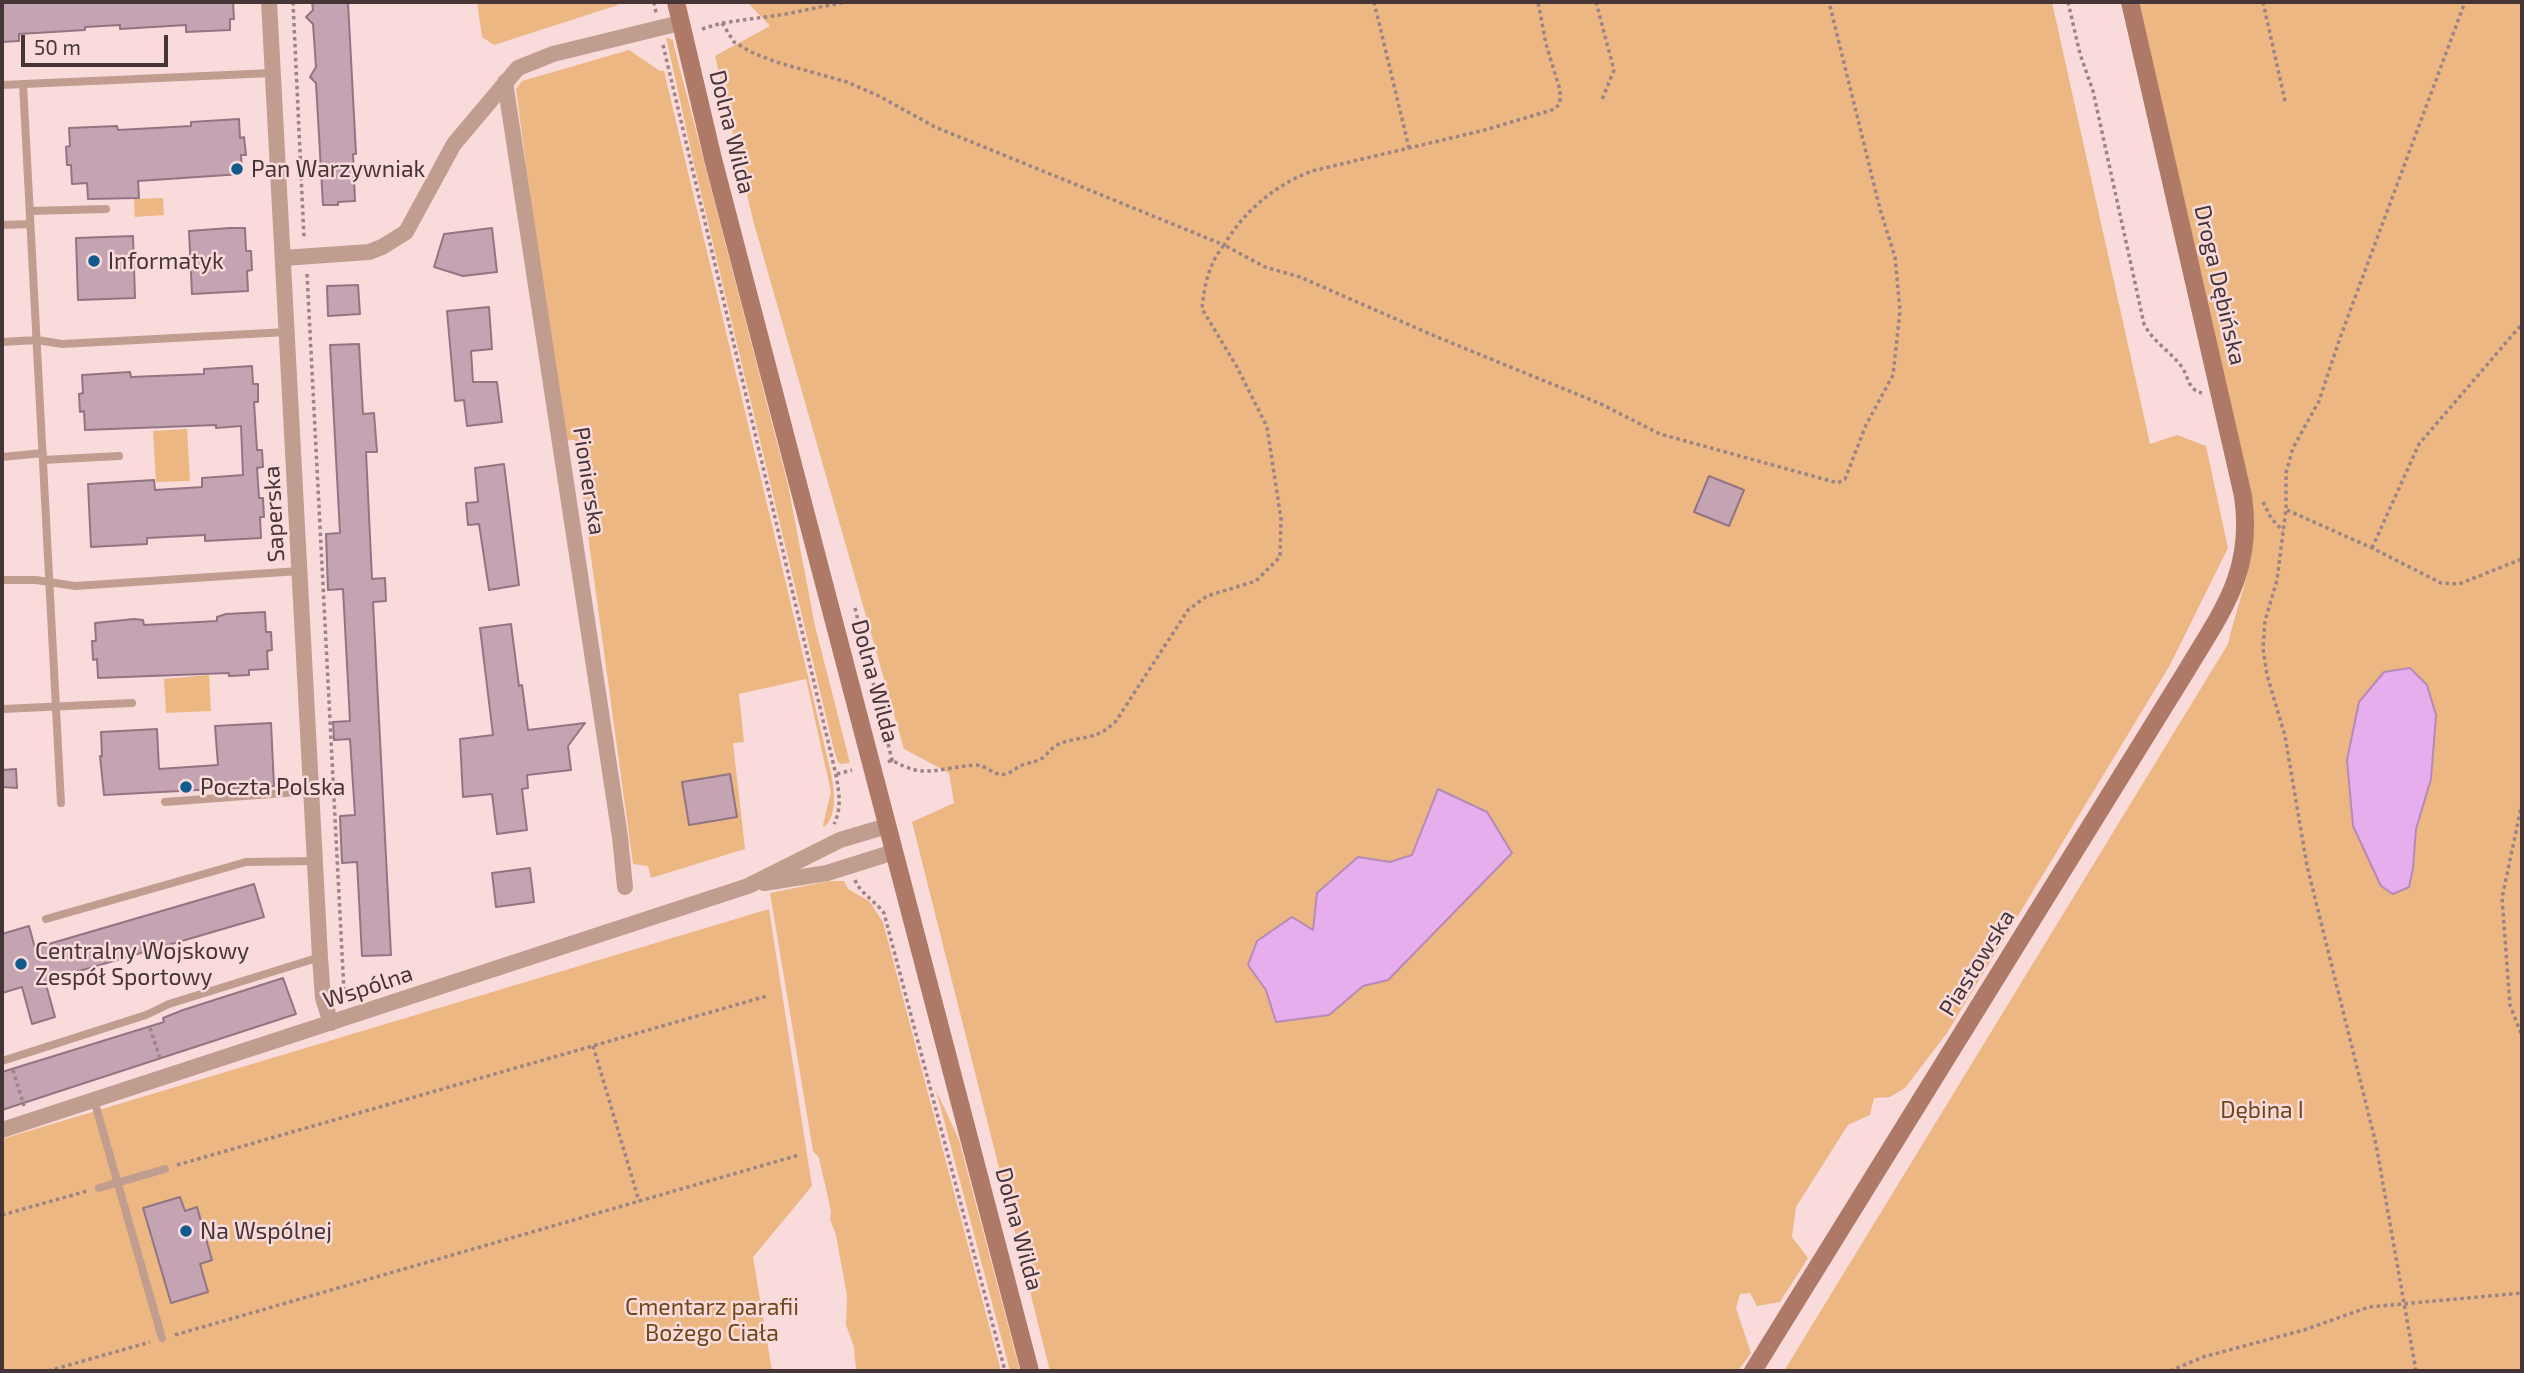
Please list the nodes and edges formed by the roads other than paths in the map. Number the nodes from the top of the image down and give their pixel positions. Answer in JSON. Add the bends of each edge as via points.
{"nodes":[{"id":1,"x":269,"y":2,"type":"edge"},
{"id":2,"x":676,"y":2,"type":"edge"},
{"id":3,"x":2130,"y":2,"type":"edge"},
{"id":4,"x":682,"y":29,"type":"junction"},
{"id":5,"x":272,"y":73,"type":"junction"},
{"id":6,"x":505,"y":82,"type":"junction"},
{"id":7,"x":23,"y":84,"type":"junction"},
{"id":8,"x":2,"y":85,"type":"edge"},
{"id":9,"x":106,"y":209,"type":"dead end"},
{"id":10,"x":30,"y":211,"type":"junction"},
{"id":11,"x":30,"y":224,"type":"junction"},
{"id":12,"x":2,"y":225,"type":"edge"},
{"id":13,"x":283,"y":258,"type":"junction"},
{"id":14,"x":287,"y":332,"type":"junction"},
{"id":15,"x":37,"y":341,"type":"junction"},
{"id":16,"x":2,"y":342,"type":"edge"},
{"id":17,"x":119,"y":456,"type":"dead end"},
{"id":18,"x":2,"y":457,"type":"edge"},
{"id":19,"x":43,"y":457,"type":"junction"},
{"id":20,"x":300,"y":571,"type":"junction"},
{"id":21,"x":2238,"y":579,"type":"joint"},
{"id":22,"x":2,"y":580,"type":"edge"},
{"id":23,"x":50,"y":582,"type":"junction"},
{"id":24,"x":132,"y":703,"type":"dead end"},
{"id":25,"x":56,"y":706,"type":"junction"},
{"id":26,"x":3,"y":709,"type":"edge"},
{"id":27,"x":311,"y":791,"type":"junction"},
{"id":28,"x":164,"y":802,"type":"dead end"},
{"id":29,"x":61,"y":803,"type":"dead end"},
{"id":30,"x":887,"y":826,"type":"junction"},
{"id":31,"x":894,"y":852,"type":"junction"},
{"id":32,"x":315,"y":862,"type":"junction"},
{"id":33,"x":747,"y":886,"type":"junction"},
{"id":34,"x":625,"y":887,"type":"dead end"},
{"id":35,"x":46,"y":919,"type":"dead end"},
{"id":36,"x":320,"y":957,"type":"junction"},
{"id":37,"x":331,"y":1023,"type":"junction"},
{"id":38,"x":6,"y":1060,"type":"edge"},
{"id":39,"x":94,"y":1100,"type":"junction"},
{"id":40,"x":2,"y":1130,"type":"edge"},
{"id":41,"x":165,"y":1169,"type":"road end"},
{"id":42,"x":117,"y":1182,"type":"junction"},
{"id":43,"x":99,"y":1188,"type":"road end"},
{"id":44,"x":162,"y":1338,"type":"road end"},
{"id":45,"x":1030,"y":1371,"type":"edge"},
{"id":46,"x":1753,"y":1371,"type":"edge"}],
"edges":[{"from":1,"to":5,"type":"street","name":"Saperska"},
{"from":2,"to":4,"type":"street","name":"Dolna Wilda"},
{"from":3,"to":21,"type":"street","name":"Droga Dębińska","via":[[2246,515]]},
{"from":4,"to":6,"type":"street","via":[[659,27],[553,54],[519,68]]},
{"from":4,"to":30,"type":"street","name":"Dolna Wilda","via":[[877,764]]},
{"from":5,"to":7,"type":"lane"},
{"from":5,"to":13,"type":"street","name":"Saperska"},
{"from":6,"to":13,"type":"street","via":[[454,144],[406,232],[369,252]]},
{"from":6,"to":34,"type":"street","name":"Pionierska"},
{"from":7,"to":8,"type":"lane"},
{"from":7,"to":10,"type":"lane"},
{"from":9,"to":10,"type":"lane"},
{"from":10,"to":11,"type":"lane"},
{"from":11,"to":12,"type":"lane"},
{"from":11,"to":15,"type":"lane"},
{"from":13,"to":14,"type":"street","name":"Saperska"},
{"from":14,"to":15,"type":"lane","via":[[62,344]]},
{"from":14,"to":20,"type":"street","name":"Saperska"},
{"from":15,"to":16,"type":"lane"},
{"from":15,"to":19,"type":"lane"},
{"from":17,"to":19,"type":"lane"},
{"from":18,"to":19,"type":"lane"},
{"from":19,"to":23,"type":"lane"},
{"from":20,"to":23,"type":"lane","via":[[75,586]]},
{"from":20,"to":27,"type":"street","name":"Saperska"},
{"from":21,"to":46,"type":"street","name":"Piastowska","via":[[2185,673]]},
{"from":22,"to":23,"type":"lane"},
{"from":23,"to":25,"type":"lane"},
{"from":24,"to":25,"type":"lane"},
{"from":25,"to":26,"type":"lane"},
{"from":25,"to":29,"type":"lane"},
{"from":27,"to":28,"type":"lane"},
{"from":27,"to":32,"type":"street","name":"Saperska"},
{"from":30,"to":31,"type":"street","name":"Dolna Wilda"},
{"from":30,"to":33,"type":"street","name":"Wspólna","via":[[840,840]]},
{"from":31,"to":33,"type":"street","name":"Wspólna","via":[[827,873]]},
{"from":31,"to":45,"type":"street","name":"Dolna Wilda"},
{"from":32,"to":35,"type":"lane","via":[[246,862]]},
{"from":32,"to":36,"type":"street","name":"Saperska"},
{"from":33,"to":37,"type":"street","name":"Wspólna"},
{"from":36,"to":37,"type":"street","name":"Saperska","via":[[323,998]]},
{"from":36,"to":38,"type":"lane"},
{"from":37,"to":39,"type":"street","name":"Wspólna"},
{"from":39,"to":40,"type":"street","name":"Wspólna"},
{"from":39,"to":42,"type":"lane"},
{"from":41,"to":42,"type":"lane"},
{"from":42,"to":43,"type":"lane"},
{"from":42,"to":44,"type":"lane"}]}
